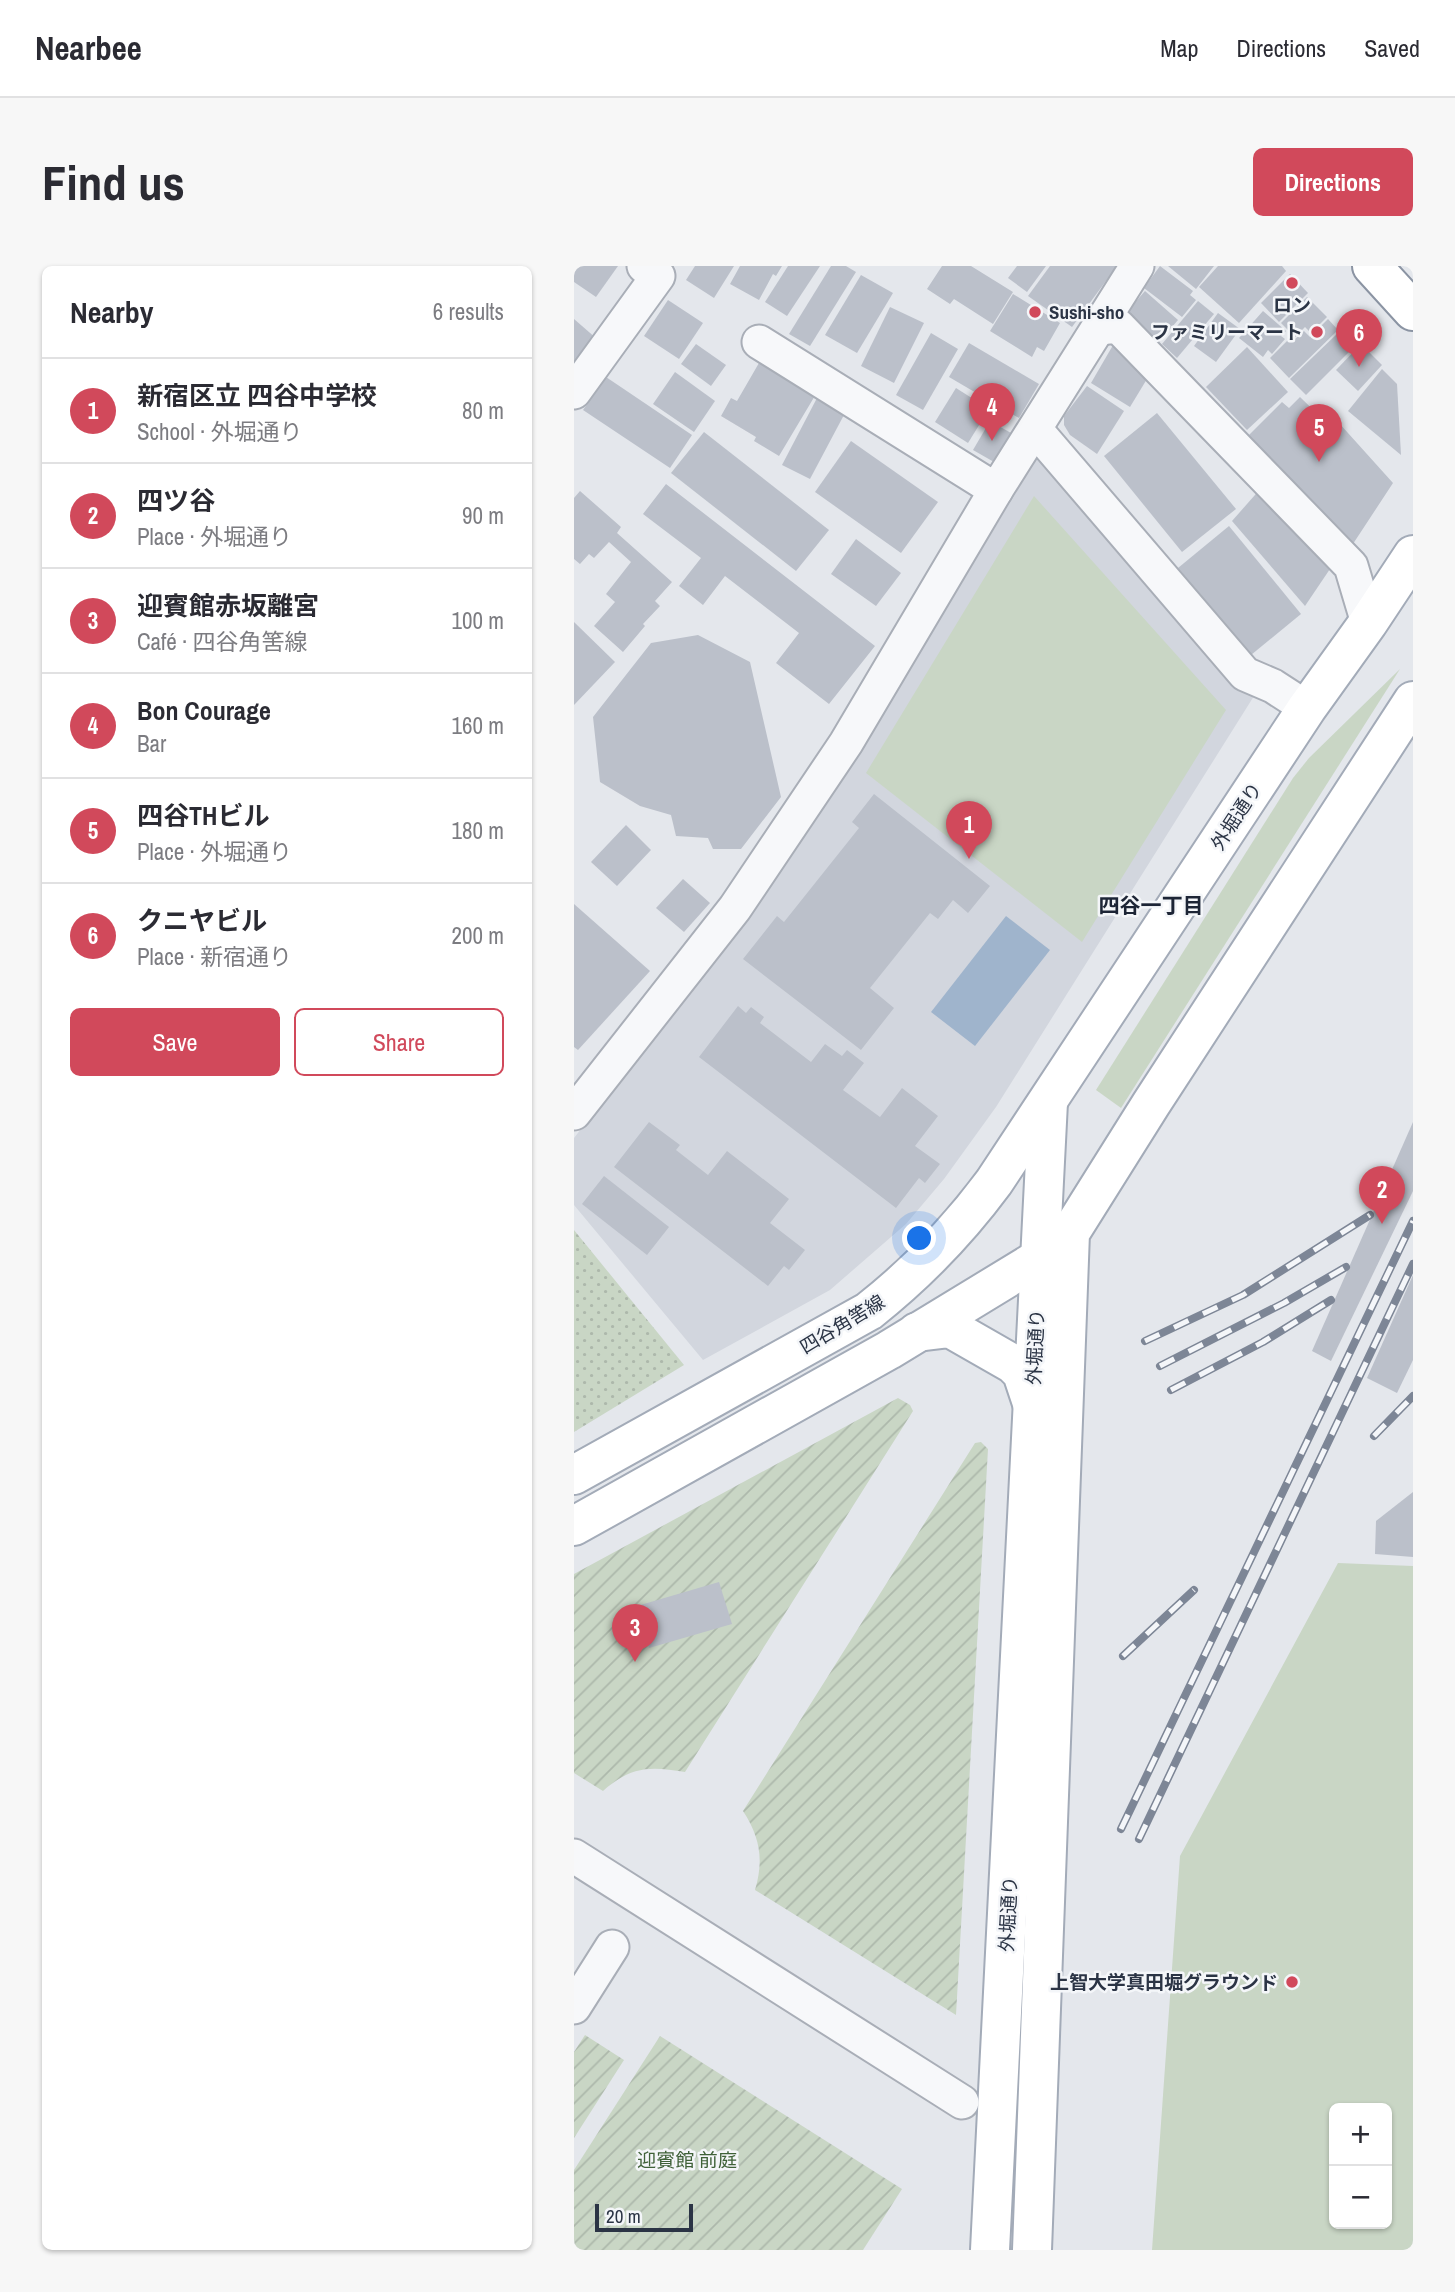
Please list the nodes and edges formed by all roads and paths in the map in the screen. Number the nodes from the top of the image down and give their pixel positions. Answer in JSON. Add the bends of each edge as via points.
{"nodes":[{"id":1,"x":644,"y":266,"type":"edge"},
{"id":2,"x":1138,"y":266,"type":"edge"},
{"id":3,"x":1371,"y":266,"type":"edge"},
{"id":4,"x":1413,"y":311,"type":"edge"},
{"id":5,"x":1099,"y":328,"type":"junction"},
{"id":6,"x":759,"y":342,"type":"dead end"},
{"id":7,"x":574,"y":392,"type":"edge"},
{"id":8,"x":1035,"y":429,"type":"junction"},
{"id":9,"x":996,"y":490,"type":"junction"},
{"id":10,"x":1413,"y":555,"type":"edge"},
{"id":11,"x":1368,"y":622,"type":"junction"},
{"id":12,"x":1413,"y":701,"type":"edge"},
{"id":13,"x":1307,"y":708,"type":"junction"},
{"id":14,"x":579,"y":1096,"type":"edge"},
{"id":15,"x":1048,"y":1102,"type":"junction"},
{"id":16,"x":1070,"y":1233,"type":"junction"},
{"id":17,"x":1040,"y":1258,"type":"junction"},
{"id":18,"x":993,"y":1287,"type":"junction"},
{"id":19,"x":1037,"y":1308,"type":"junction"},
{"id":20,"x":869,"y":1311,"type":"junction"},
{"id":21,"x":917,"y":1332,"type":"junction"},
{"id":22,"x":1064,"y":1355,"type":"junction"},
{"id":23,"x":1032,"y":1403,"type":"junction"},
{"id":24,"x":574,"y":1475,"type":"edge"},
{"id":25,"x":574,"y":1526,"type":"edge"},
{"id":26,"x":574,"y":1856,"type":"edge"},
{"id":27,"x":612,"y":1947,"type":"dead end"},
{"id":28,"x":574,"y":2007,"type":"edge"},
{"id":29,"x":962,"y":2102,"type":"dead end"},
{"id":30,"x":990,"y":2250,"type":"edge"},
{"id":31,"x":1032,"y":2250,"type":"edge"}],
"edges":[{"from":1,"to":7,"type":"street","via":[[658,276]]},
{"from":2,"to":5,"type":"street"},
{"from":3,"to":4,"type":"main road"},
{"from":5,"to":8,"type":"street"},
{"from":5,"to":11,"type":"street","via":[[1118,326],[1351,566]]},
{"from":6,"to":9,"type":"street"},
{"from":8,"to":9,"type":"street"},
{"from":8,"to":13,"type":"street","via":[[1245,674]]},
{"from":9,"to":14,"type":"street","via":[[845,743],[743,897]]},
{"from":10,"to":11,"type":"main road","name":"外堀通り"},
{"from":11,"to":13,"type":"main road","name":"外堀通り"},
{"from":12,"to":16,"type":"main road","name":"外堀通り"},
{"from":13,"to":15,"type":"main road","name":"外堀通り"},
{"from":15,"to":17,"type":"main road","name":"外堀通り"},
{"from":15,"to":20,"type":"main road","name":"四谷角筈線","via":[[965,1221],[904,1284]]},
{"from":16,"to":17,"type":"main road"},
{"from":16,"to":22,"type":"main road","name":"外堀通り"},
{"from":17,"to":18,"type":"main road"},
{"from":17,"to":19,"type":"main road","name":"外堀通り"},
{"from":18,"to":19,"type":"main road"},
{"from":18,"to":20,"type":"main road","via":[[925,1293]]},
{"from":18,"to":21,"type":"main road"},
{"from":19,"to":22,"type":"main road"},
{"from":19,"to":23,"type":"main road","name":"外堀通り"},
{"from":20,"to":24,"type":"main road","name":"四谷角筈線"},
{"from":21,"to":23,"type":"main road","via":[[950,1328],[1013,1364],[1022,1373]]},
{"from":21,"to":25,"type":"main road"},
{"from":22,"to":31,"type":"main road","name":"外堀通り"},
{"from":23,"to":30,"type":"main road","name":"外堀通り"},
{"from":26,"to":29,"type":"street"},
{"from":27,"to":28,"type":"street"}]}
